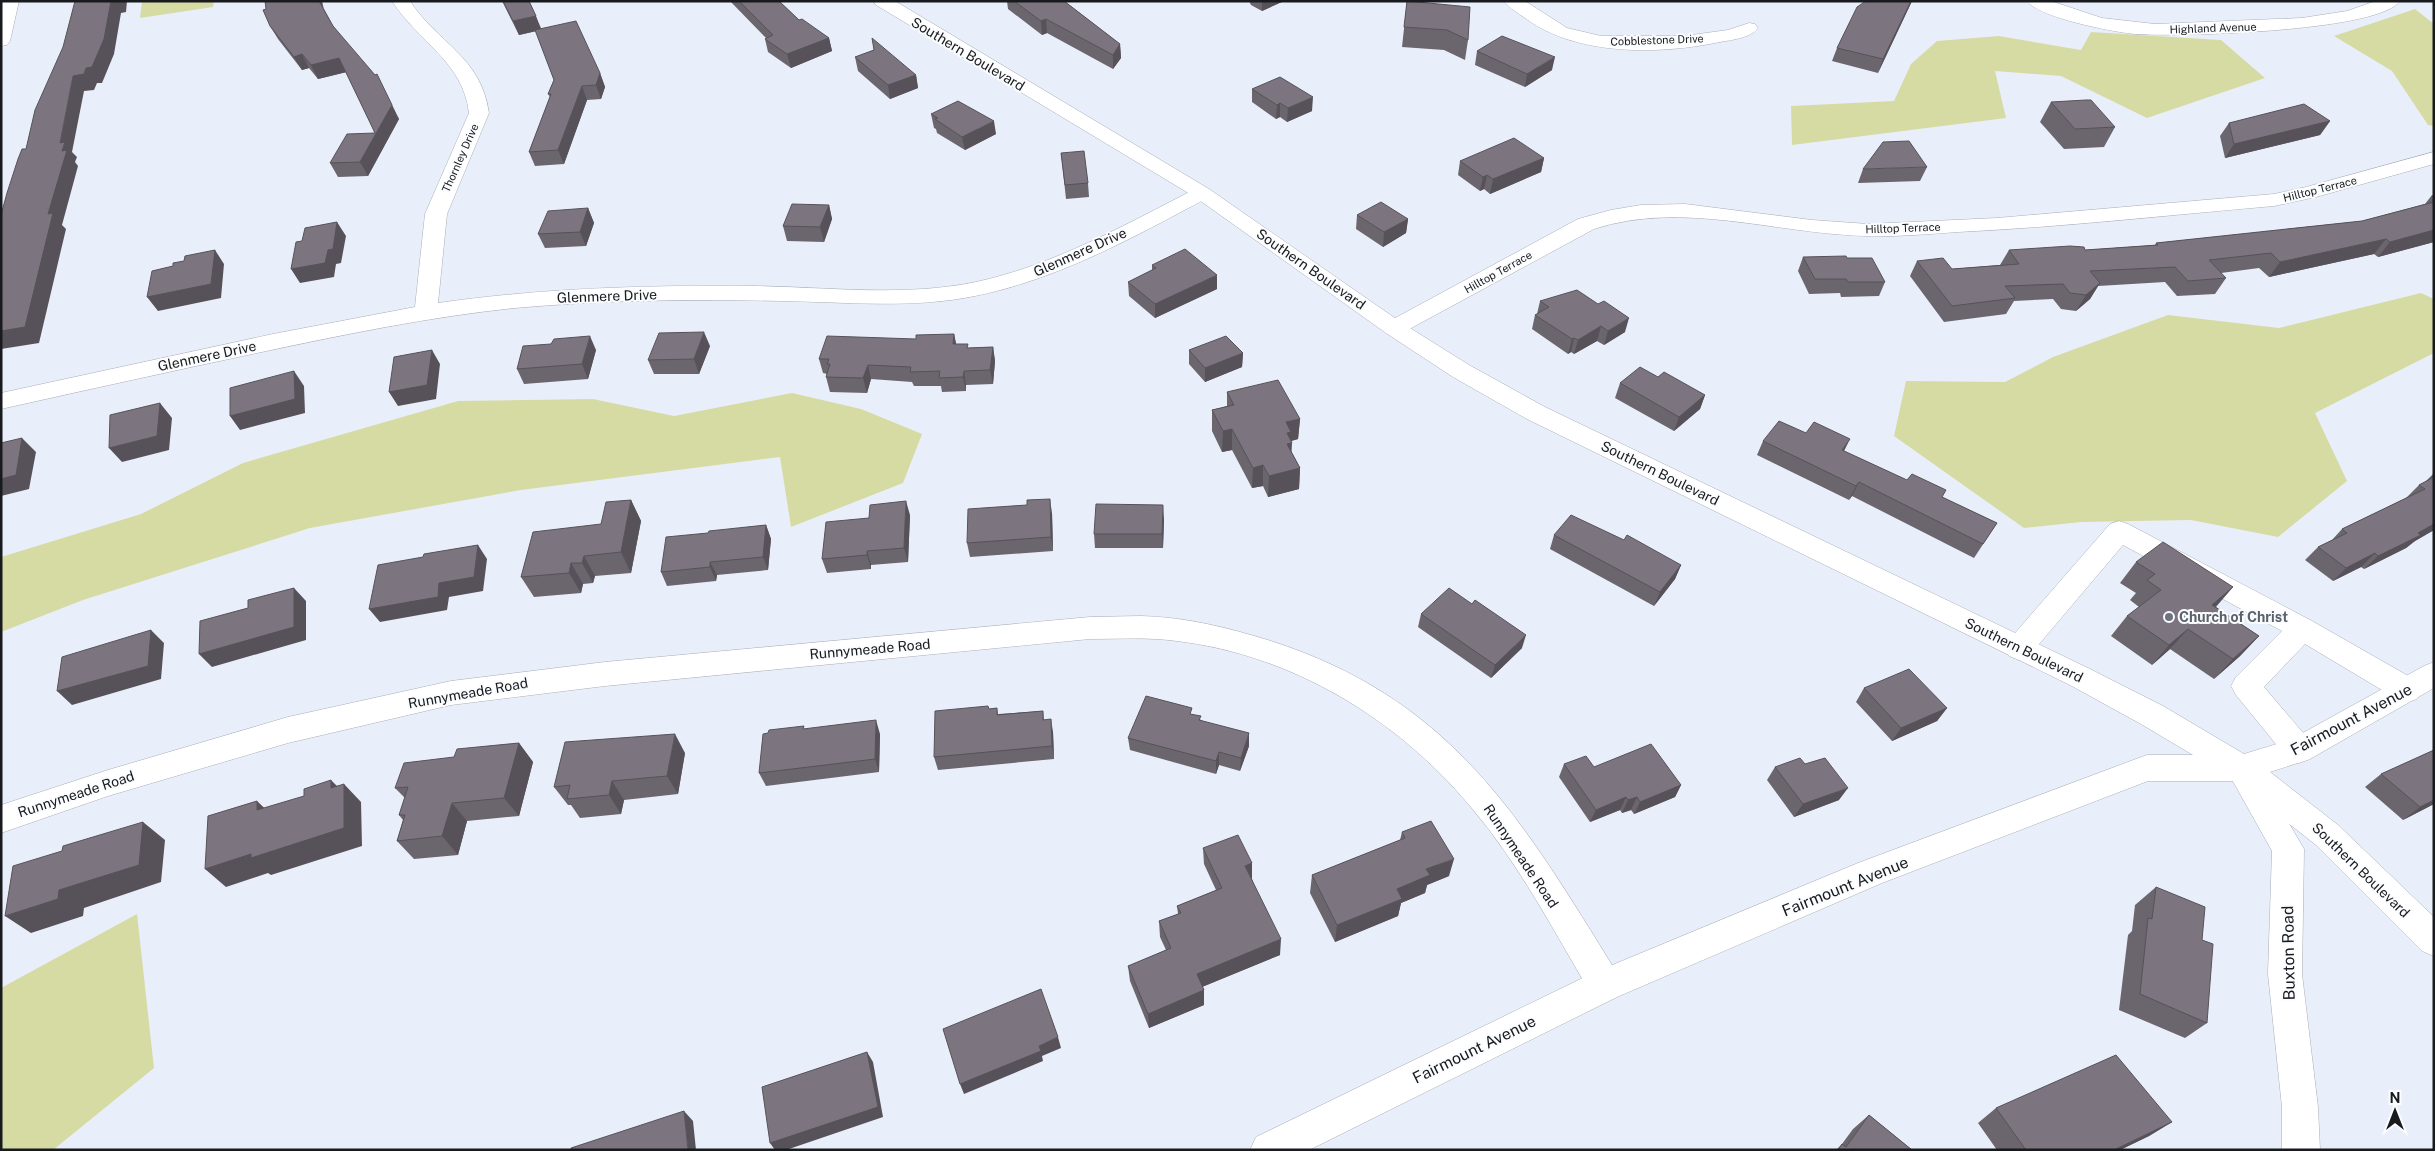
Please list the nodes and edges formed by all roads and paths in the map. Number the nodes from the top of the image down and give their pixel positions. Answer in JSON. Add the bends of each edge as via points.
{"nodes":[{"id":1,"x":10,"y":1,"type":"edge"},
{"id":2,"x":401,"y":1,"type":"edge"},
{"id":3,"x":882,"y":1,"type":"edge"},
{"id":4,"x":1513,"y":1,"type":"edge"},
{"id":5,"x":2036,"y":1,"type":"edge"},
{"id":6,"x":2391,"y":1,"type":"edge"},
{"id":7,"x":1749,"y":28,"type":"dead end"},
{"id":8,"x":1,"y":41,"type":"edge"},
{"id":9,"x":2434,"y":158,"type":"edge"},
{"id":10,"x":1202,"y":193,"type":"junction"},
{"id":11,"x":426,"y":312,"type":"junction"},
{"id":12,"x":1394,"y":328,"type":"junction"},
{"id":13,"x":1,"y":401,"type":"edge"},
{"id":14,"x":2302,"y":629,"type":"junction"},
{"id":15,"x":2020,"y":648,"type":"junction"},
{"id":16,"x":2434,"y":674,"type":"edge"},
{"id":17,"x":2407,"y":690,"type":"junction"},
{"id":18,"x":2299,"y":750,"type":"junction"},
{"id":19,"x":2240,"y":768,"type":"junction"},
{"id":20,"x":1,"y":819,"type":"edge"},
{"id":21,"x":2434,"y":940,"type":"edge"},
{"id":22,"x":1605,"y":985,"type":"junction"},
{"id":23,"x":1269,"y":1150,"type":"edge"},
{"id":24,"x":2301,"y":1150,"type":"edge"}],
"edges":[{"from":1,"to":8,"type":"street"},
{"from":2,"to":11,"type":"street","name":"Thornley Drive","via":[[471,79],[479,103],[479,113],[436,214]]},
{"from":3,"to":10,"type":"street","name":"Southern Boulevard"},
{"from":4,"to":7,"type":"street","name":"Cobblestone Drive","via":[[1562,33],[1602,42],[1630,44],[1728,37]]},
{"from":5,"to":6,"type":"street","name":"Highland Avenue","via":[[2089,21],[2169,30],[2280,25],[2339,18]]},
{"from":9,"to":12,"type":"street","name":"Hilltop Terrace","via":[[2274,200],[1997,224],[1868,230],[1685,210],[1641,210],[1586,224]]},
{"from":10,"to":11,"type":"street","name":"Glenmere Drive","via":[[1076,257],[1038,272],[973,290],[892,296],[618,294]]},
{"from":10,"to":12,"type":"street","name":"Southern Boulevard"},
{"from":11,"to":13,"type":"street","name":"Glenmere Drive"},
{"from":12,"to":15,"type":"street","name":"Southern Boulevard","via":[[1536,413]]},
{"from":14,"to":15,"type":"street","via":[[2119,530]]},
{"from":14,"to":17,"type":"street"},
{"from":14,"to":18,"type":"street","via":[[2246,686]]},
{"from":15,"to":19,"type":"street","name":"Southern Boulevard","via":[[2152,715]]},
{"from":16,"to":17,"type":"street","name":"Fairmount Avenue"},
{"from":17,"to":18,"type":"street","name":"Fairmount Avenue"},
{"from":18,"to":19,"type":"street","name":"Fairmount Avenue"},
{"from":19,"to":21,"type":"street","name":"Southern Boulevard","via":[[2327,835]]},
{"from":19,"to":22,"type":"street","name":"Fairmount Avenue","via":[[2147,768],[1870,873]]},
{"from":19,"to":24,"type":"street","name":"Buxton Road","via":[[2288,849],[2285,974],[2300,1106]]},
{"from":20,"to":22,"type":"street","name":"Runnymeade Road","via":[[108,783],[288,730],[451,693],[605,674],[1090,628],[1191,631],[1288,658],[1341,680],[1401,718],[1453,765],[1496,816]]},
{"from":22,"to":23,"type":"street","name":"Fairmount Avenue"}]}
